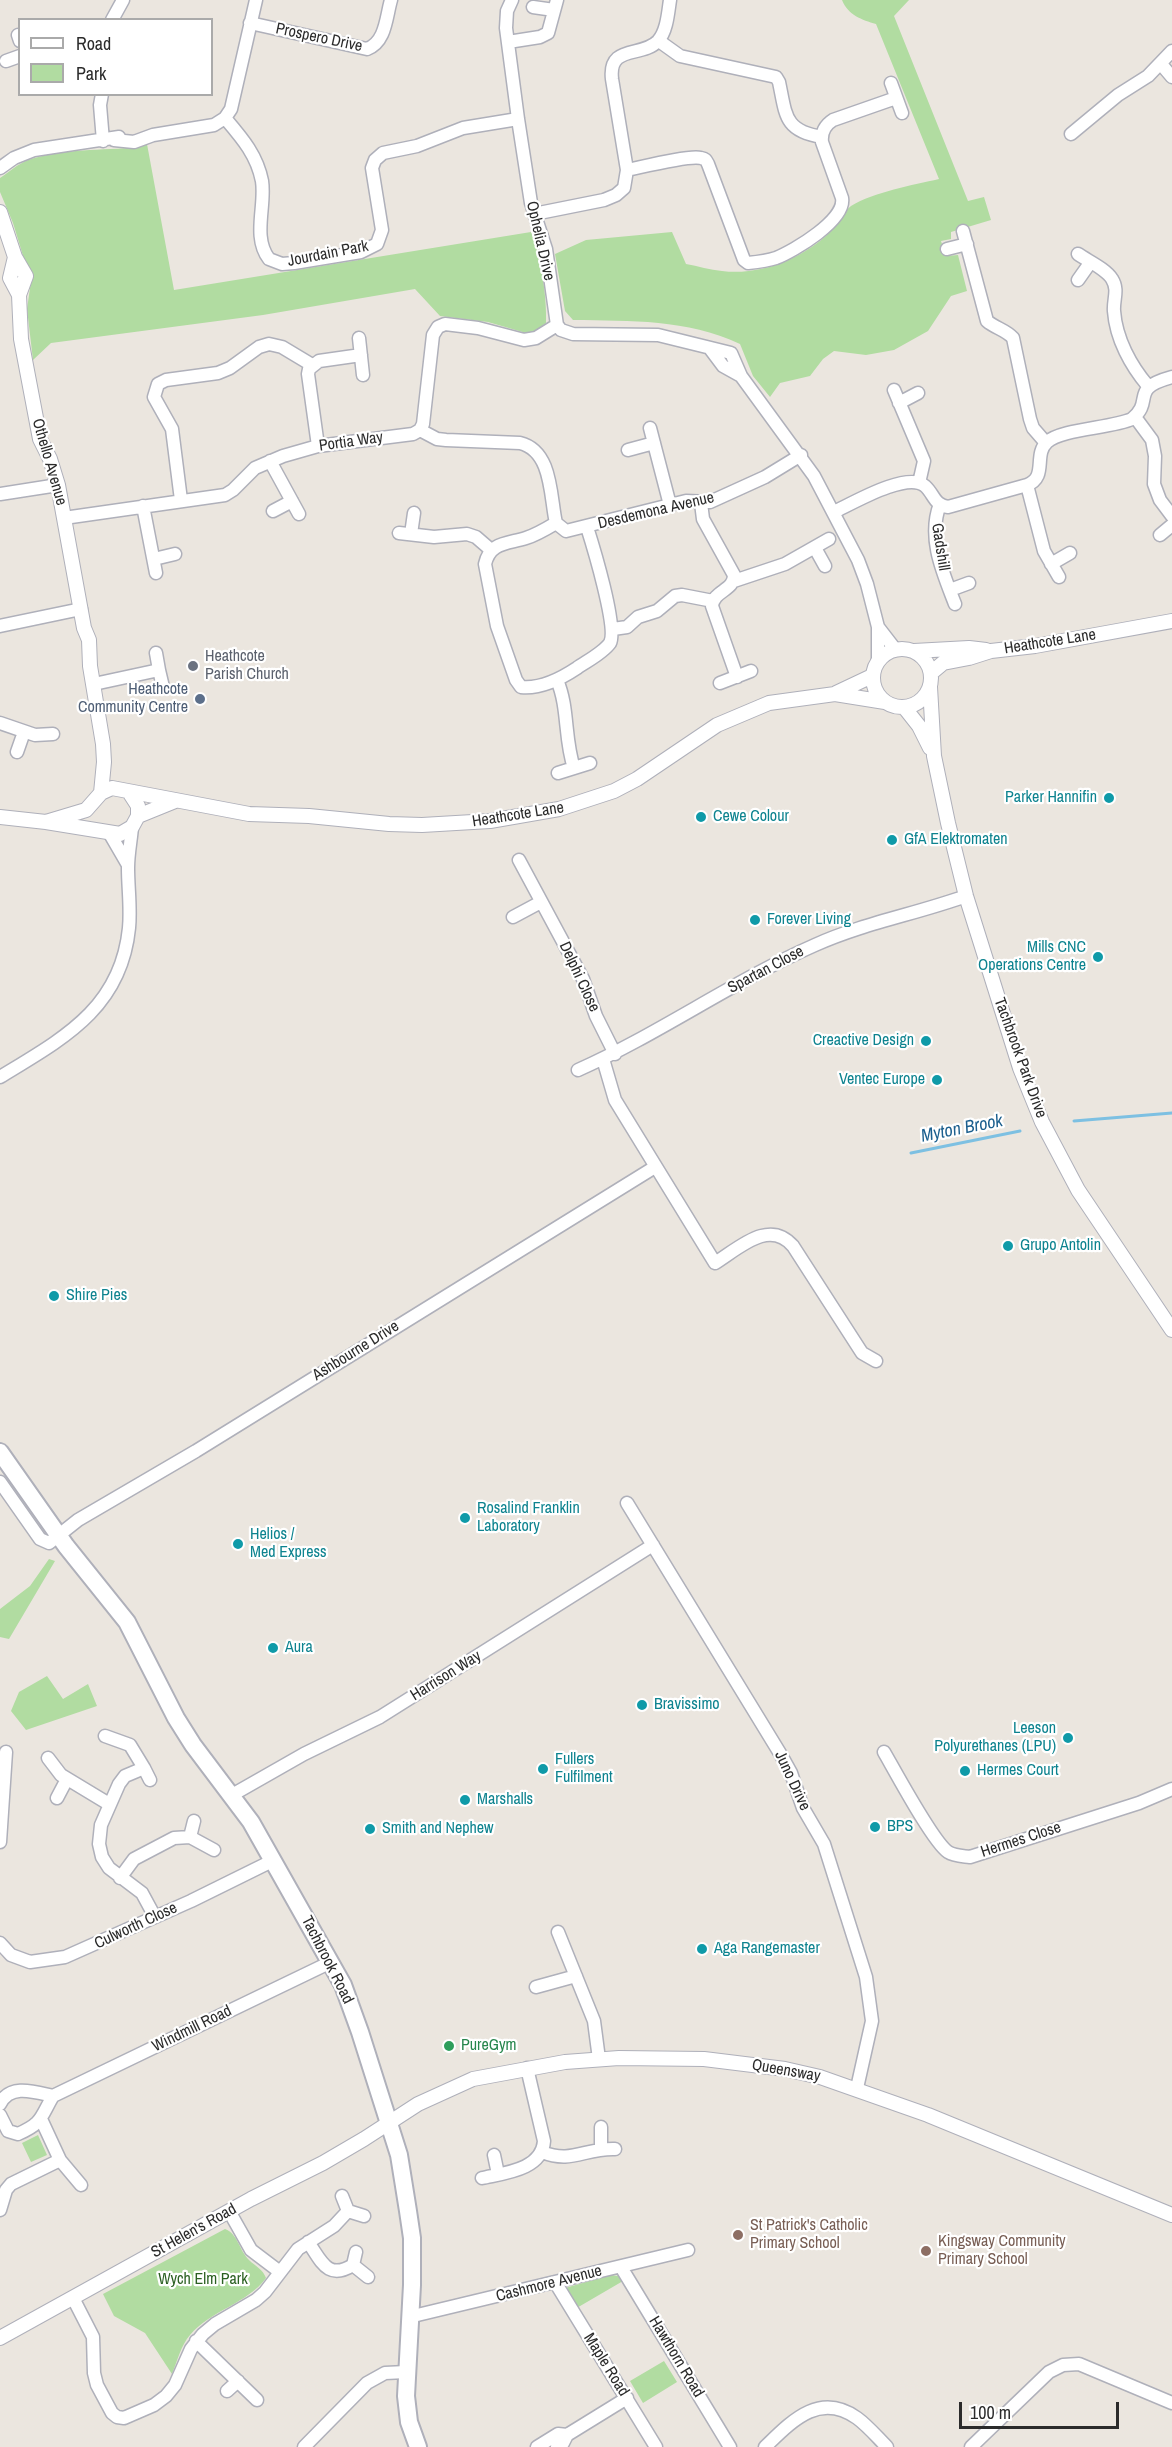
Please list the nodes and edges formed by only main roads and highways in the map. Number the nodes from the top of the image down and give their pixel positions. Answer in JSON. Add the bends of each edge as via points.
{"nodes":[{"id":1,"x":0,"y":1452,"type":"edge"},
{"id":2,"x":418,"y":2447,"type":"edge"}],
"edges":[{"from":1,"to":2,"type":"main road","name":"Tachbrook Road","via":[[59,1536],[127,1622],[176,1718],[251,1822],[331,1962],[353,2010],[400,2161],[411,2232],[407,2414]]}]}
